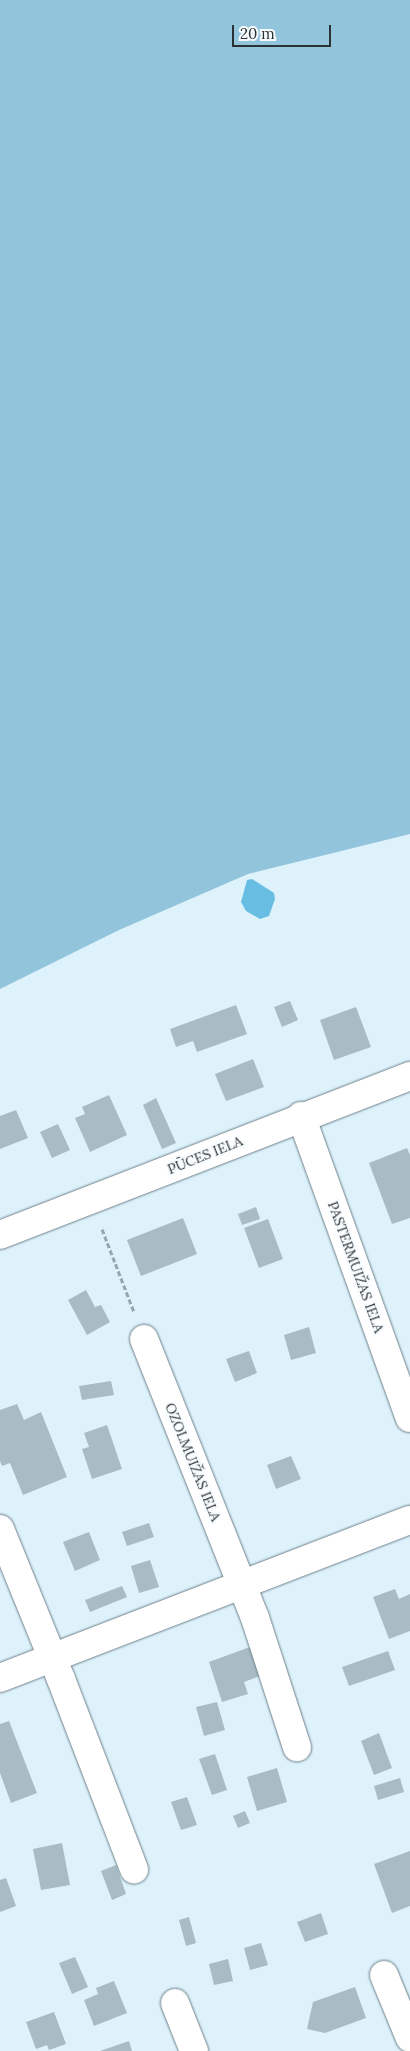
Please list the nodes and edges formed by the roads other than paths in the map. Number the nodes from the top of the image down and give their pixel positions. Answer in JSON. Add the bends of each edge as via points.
{"nodes":[{"id":1,"x":410,"y":1076,"type":"edge"},
{"id":2,"x":301,"y":1116,"type":"junction"},
{"id":3,"x":0,"y":1235,"type":"edge"},
{"id":4,"x":144,"y":1339,"type":"road end"},
{"id":5,"x":410,"y":1418,"type":"edge"},
{"id":6,"x":410,"y":1520,"type":"edge"},
{"id":7,"x":0,"y":1529,"type":"edge"},
{"id":8,"x":242,"y":1584,"type":"junction"},
{"id":9,"x":53,"y":1659,"type":"junction"},
{"id":10,"x":0,"y":1678,"type":"edge"},
{"id":11,"x":297,"y":1747,"type":"dead end"},
{"id":12,"x":134,"y":1869,"type":"dead end"},
{"id":13,"x":384,"y":1975,"type":"dead end"},
{"id":14,"x":175,"y":2003,"type":"dead end"},
{"id":15,"x":410,"y":2038,"type":"edge"},
{"id":16,"x":194,"y":2051,"type":"edge"}],
"edges":[{"from":1,"to":2,"type":"street","name":"PŪCES IELA"},
{"from":2,"to":3,"type":"street","name":"PŪCES IELA"},
{"from":2,"to":5,"type":"street","name":"PASTERMUIŽAS IELA"},
{"from":4,"to":8,"type":"street","name":"OZOLMUIŽAS IELA"},
{"from":6,"to":8,"type":"street"},
{"from":7,"to":9,"type":"street"},
{"from":8,"to":9,"type":"street"},
{"from":8,"to":11,"type":"street","name":"OZOLMUIŽAS IELA"},
{"from":9,"to":10,"type":"street"},
{"from":9,"to":12,"type":"street"},
{"from":13,"to":15,"type":"street"},
{"from":14,"to":16,"type":"street"}]}
